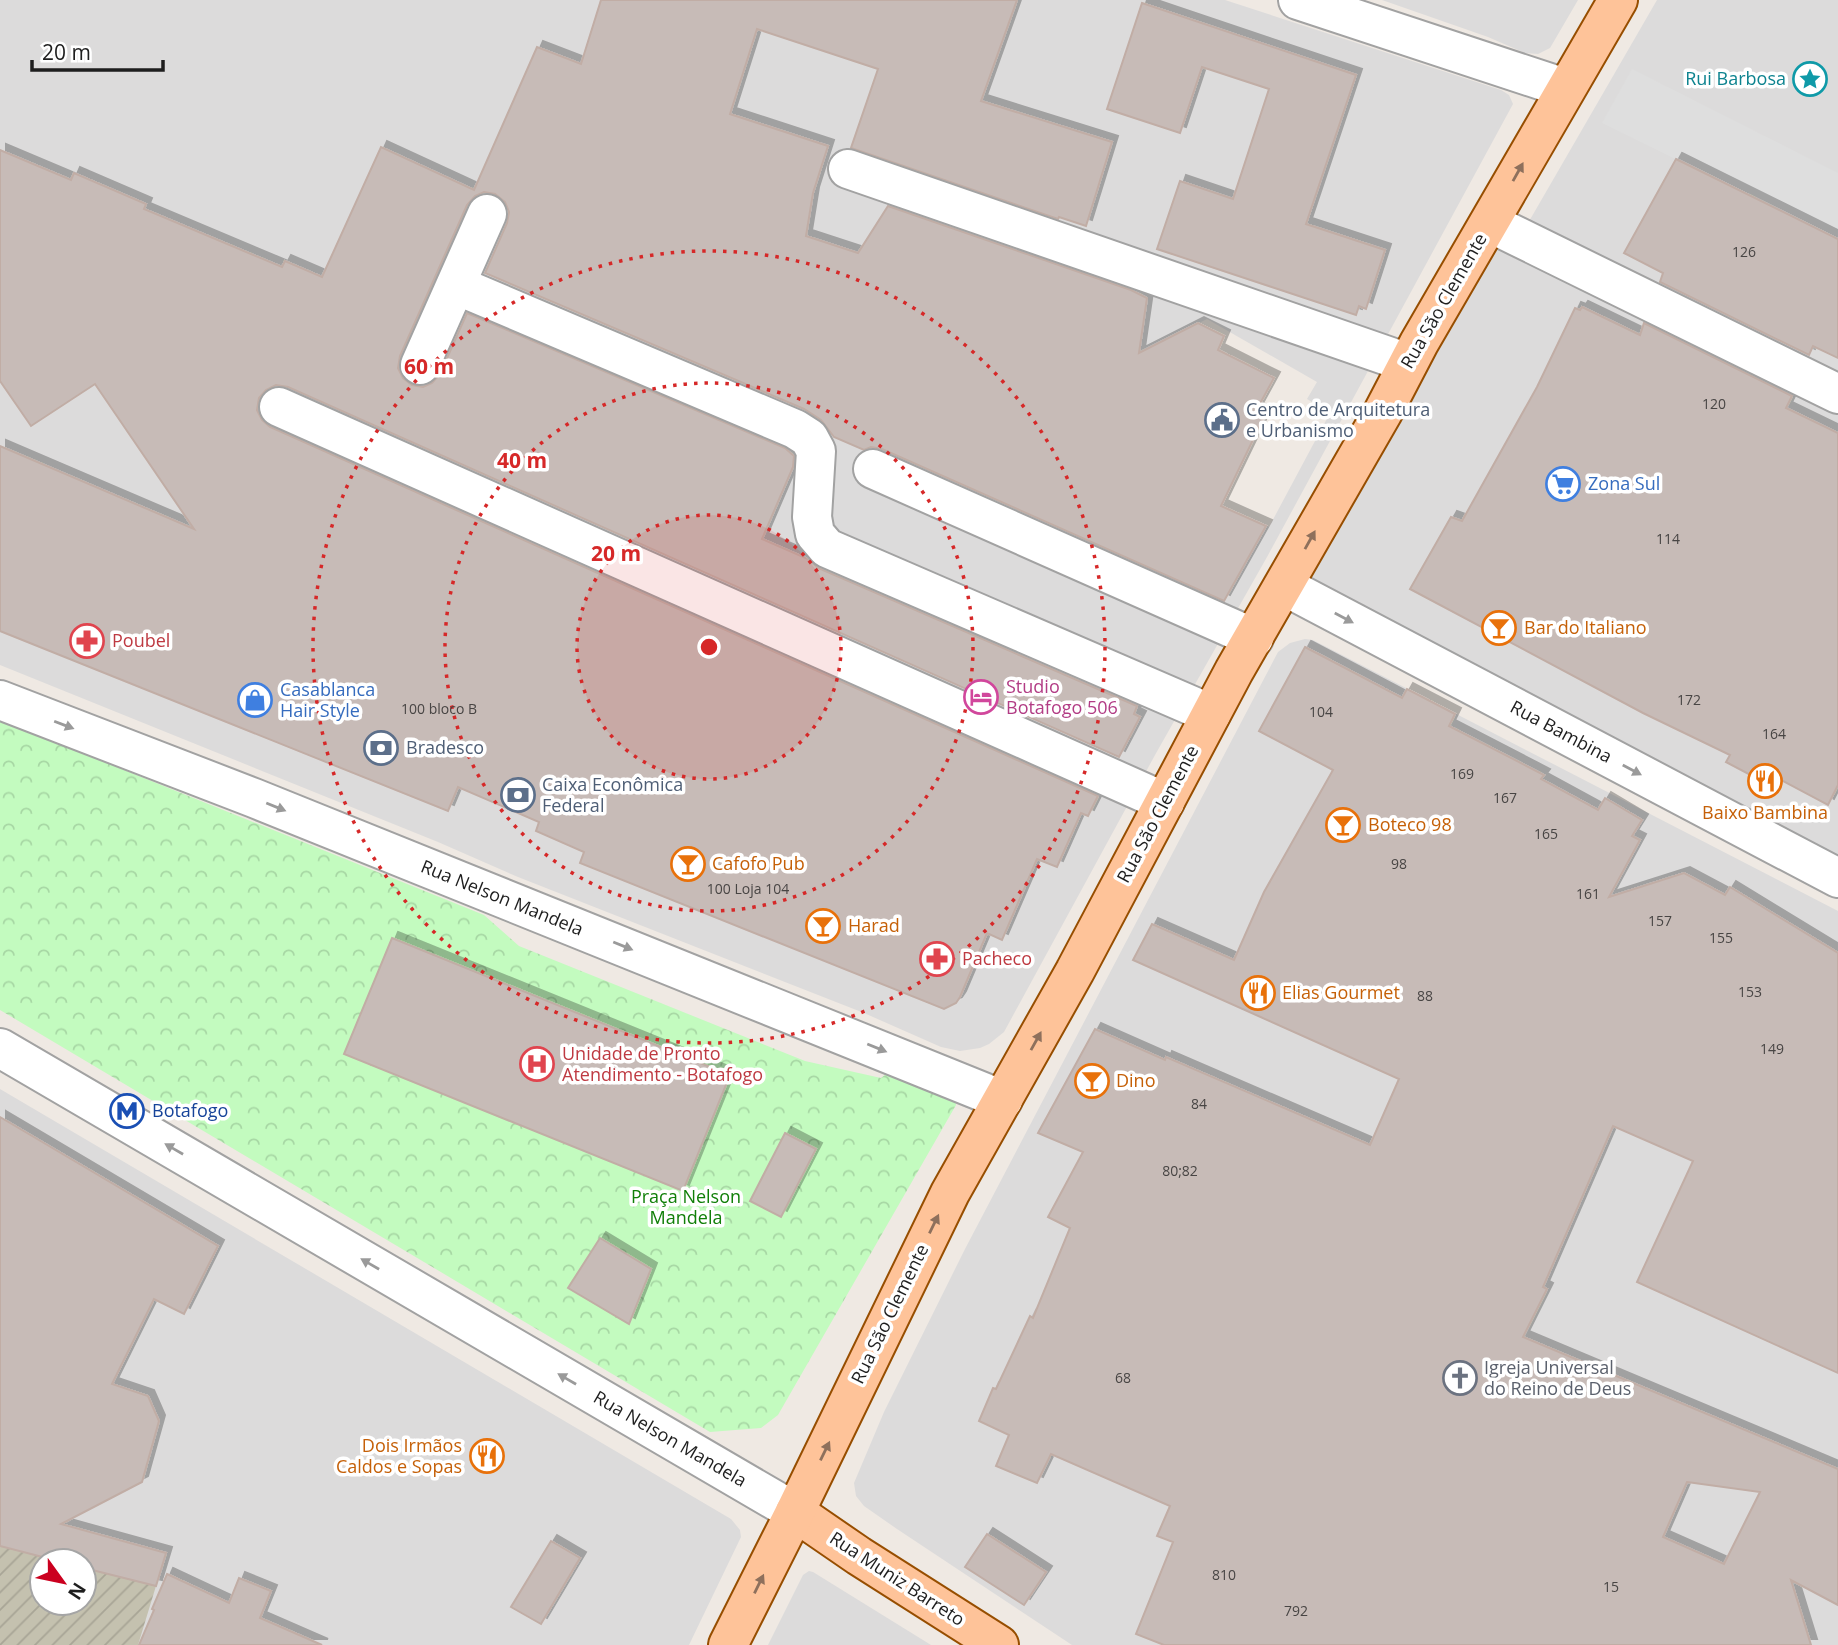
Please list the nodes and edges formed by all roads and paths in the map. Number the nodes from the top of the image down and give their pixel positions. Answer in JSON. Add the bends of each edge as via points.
{"nodes":[{"id":1,"x":1298,"y":0,"type":"edge"},
{"id":2,"x":1618,"y":0,"type":"edge"},
{"id":3,"x":1565,"y":88,"type":"junction"},
{"id":4,"x":848,"y":169,"type":"dead end"},
{"id":5,"x":487,"y":214,"type":"dead end"},
{"id":6,"x":1490,"y":223,"type":"junction"},
{"id":7,"x":456,"y":285,"type":"junction"},
{"id":8,"x":1408,"y":363,"type":"junction"},
{"id":9,"x":420,"y":365,"type":"dead end"},
{"id":10,"x":1838,"y":394,"type":"edge"},
{"id":11,"x":279,"y":407,"type":"dead end"},
{"id":12,"x":873,"y":469,"type":"dead end"},
{"id":13,"x":1284,"y":586,"type":"junction"},
{"id":14,"x":1254,"y":638,"type":"junction"},
{"id":15,"x":0,"y":700,"type":"edge"},
{"id":16,"x":1212,"y":714,"type":"junction"},
{"id":17,"x":1165,"y":802,"type":"junction"},
{"id":18,"x":1838,"y":878,"type":"edge"},
{"id":19,"x":0,"y":1048,"type":"edge"},
{"id":20,"x":1003,"y":1100,"type":"junction"},
{"id":21,"x":795,"y":1512,"type":"junction"},
{"id":22,"x":728,"y":1645,"type":"edge"},
{"id":23,"x":999,"y":1645,"type":"edge"}],
"edges":[{"from":1,"to":3,"type":"street"},
{"from":2,"to":3,"type":"main road","name":"Rua São Clemente"},
{"from":6,"to":3,"type":"main road","name":"Rua São Clemente","one_way":true},
{"from":4,"to":8,"type":"street"},
{"from":5,"to":7,"type":"street"},
{"from":6,"to":8,"type":"main road","name":"Rua São Clemente"},
{"from":6,"to":10,"type":"street"},
{"from":7,"to":9,"type":"street"},
{"from":7,"to":16,"type":"street","via":[[809,438],[816,452],[812,517],[815,534],[827,548]]},
{"from":13,"to":8,"type":"main road","name":"Rua São Clemente","one_way":true},
{"from":11,"to":17,"type":"street"},
{"from":12,"to":14,"type":"street"},
{"from":13,"to":14,"type":"main road","name":"Rua São Clemente"},
{"from":13,"to":18,"type":"street","name":"Rua Bambina","one_way":true},
{"from":14,"to":16,"type":"main road","name":"Rua São Clemente"},
{"from":15,"to":20,"type":"street","name":"Rua Nelson Mandela","one_way":true},
{"from":16,"to":17,"type":"main road","name":"Rua São Clemente"},
{"from":20,"to":17,"type":"main road","name":"Rua São Clemente","one_way":true},
{"from":21,"to":19,"type":"street","name":"Rua Nelson Mandela","one_way":true},
{"from":21,"to":20,"type":"main road","name":"Rua São Clemente","one_way":true,"via":[[939,1213]]},
{"from":22,"to":21,"type":"main road","name":"Rua São Clemente","one_way":true},
{"from":21,"to":23,"type":"main road","name":"Rua Muniz Barreto"}]}
